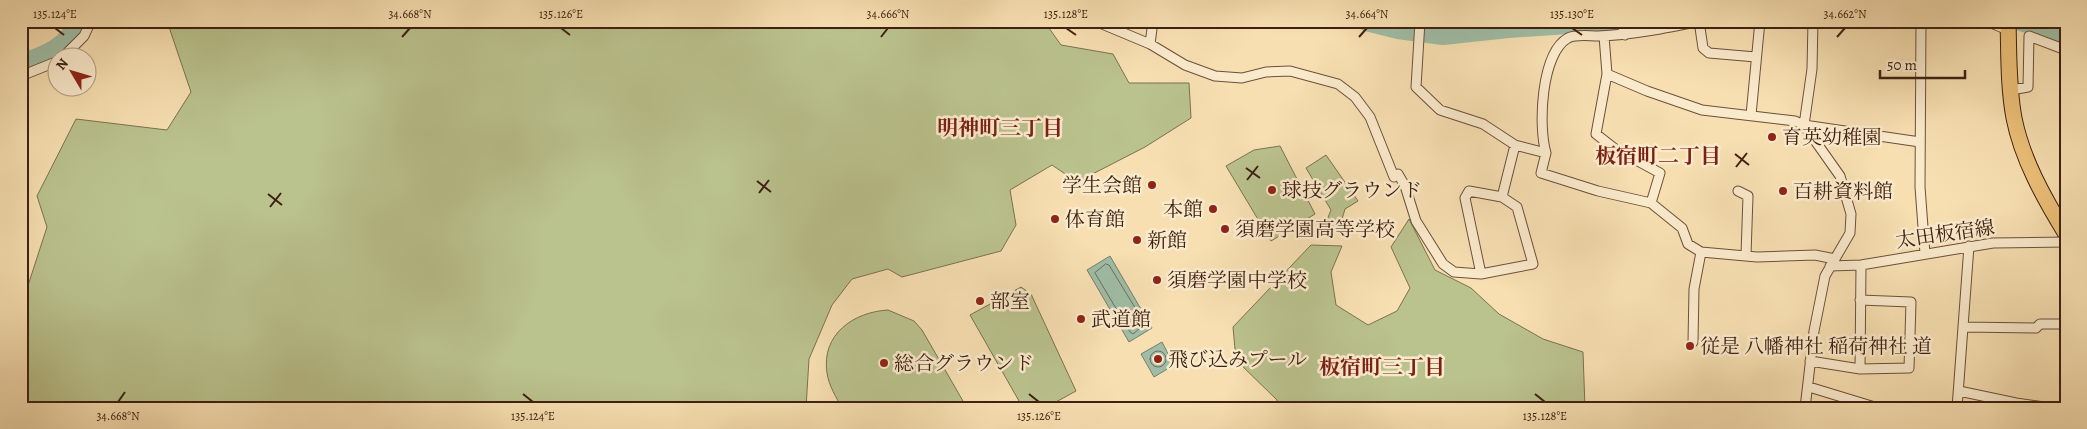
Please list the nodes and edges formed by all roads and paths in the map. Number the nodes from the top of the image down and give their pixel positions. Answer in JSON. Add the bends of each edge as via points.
{"nodes":[{"id":1,"x":91,"y":21,"type":"edge"},
{"id":2,"x":1095,"y":21,"type":"edge"},
{"id":3,"x":1153,"y":21,"type":"edge"},
{"id":4,"x":1420,"y":21,"type":"edge"},
{"id":5,"x":1621,"y":21,"type":"edge"},
{"id":6,"x":1700,"y":21,"type":"edge"},
{"id":7,"x":1760,"y":21,"type":"edge"},
{"id":8,"x":1812,"y":21,"type":"edge"},
{"id":9,"x":1921,"y":21,"type":"edge"},
{"id":10,"x":1986,"y":21,"type":"edge"},
{"id":11,"x":2008,"y":26,"type":"edge"},
{"id":12,"x":1625,"y":34,"type":"junction"},
{"id":13,"x":1604,"y":36,"type":"junction"},
{"id":14,"x":1150,"y":44,"type":"junction"},
{"id":15,"x":72,"y":48,"type":"edge"},
{"id":16,"x":2066,"y":50,"type":"edge"},
{"id":17,"x":1756,"y":57,"type":"junction"},
{"id":18,"x":48,"y":65,"type":"edge"},
{"id":19,"x":1607,"y":74,"type":"junction"},
{"id":20,"x":21,"y":76,"type":"edge"},
{"id":21,"x":2011,"y":90,"type":"junction"},
{"id":22,"x":1751,"y":115,"type":"junction"},
{"id":23,"x":1804,"y":125,"type":"junction"},
{"id":24,"x":1920,"y":142,"type":"junction"},
{"id":25,"x":1515,"y":145,"type":"junction"},
{"id":26,"x":1546,"y":153,"type":"junction"},
{"id":27,"x":1738,"y":192,"type":"dead end"},
{"id":28,"x":1502,"y":197,"type":"junction"},
{"id":29,"x":1651,"y":203,"type":"junction"},
{"id":30,"x":2066,"y":234,"type":"edge"},
{"id":31,"x":2066,"y":242,"type":"edge"},
{"id":32,"x":1969,"y":246,"type":"junction"},
{"id":33,"x":1701,"y":252,"type":"junction"},
{"id":34,"x":1925,"y":254,"type":"junction"},
{"id":35,"x":1746,"y":255,"type":"junction"},
{"id":36,"x":1833,"y":262,"type":"junction"},
{"id":37,"x":1861,"y":265,"type":"junction"},
{"id":38,"x":1481,"y":274,"type":"junction"},
{"id":39,"x":1860,"y":300,"type":"junction"},
{"id":40,"x":2066,"y":324,"type":"edge"},
{"id":41,"x":1964,"y":327,"type":"junction"},
{"id":42,"x":1693,"y":342,"type":"dead end"},
{"id":43,"x":1810,"y":361,"type":"junction"},
{"id":44,"x":1860,"y":369,"type":"junction"},
{"id":45,"x":1809,"y":387,"type":"junction"},
{"id":46,"x":1959,"y":391,"type":"junction"},
{"id":47,"x":2016,"y":405,"type":"edge"},
{"id":48,"x":1805,"y":408,"type":"edge"},
{"id":49,"x":1878,"y":408,"type":"edge"},
{"id":50,"x":1957,"y":408,"type":"edge"},
{"id":51,"x":2052,"y":408,"type":"edge"}],
"edges":[{"from":1,"to":15,"type":"street","via":[[84,36]]},
{"from":2,"to":14,"type":"street"},
{"from":3,"to":14,"type":"street"},
{"from":4,"to":25,"type":"street","via":[[1416,87],[1440,110],[1482,124]]},
{"from":5,"to":12,"type":"street"},
{"from":6,"to":12,"type":"street"},
{"from":6,"to":17,"type":"street","via":[[1703,48],[1709,53]]},
{"from":7,"to":17,"type":"street"},
{"from":8,"to":23,"type":"street","via":[[1812,69]]},
{"from":9,"to":24,"type":"street"},
{"from":10,"to":11,"type":"street"},
{"from":11,"to":21,"type":"main road"},
{"from":12,"to":13,"type":"street"},
{"from":13,"to":19,"type":"street"},
{"from":13,"to":26,"type":"street","via":[[1572,36],[1554,53],[1542,100]]},
{"from":14,"to":38,"type":"street","via":[[1185,65],[1215,76],[1242,78],[1290,71],[1338,84],[1355,97],[1370,117],[1394,177],[1398,174],[1405,186],[1416,221],[1443,264],[1454,272]]},
{"from":16,"to":21,"type":"street","via":[[2029,36],[2028,87]]},
{"from":17,"to":22,"type":"street"},
{"from":18,"to":20,"type":"street"},
{"from":19,"to":22,"type":"street","via":[[1702,110]]},
{"from":19,"to":29,"type":"street","via":[[1596,134],[1614,148],[1660,172]]},
{"from":21,"to":30,"type":"main road","via":[[2019,138],[2041,192]]},
{"from":22,"to":23,"type":"street"},
{"from":23,"to":24,"type":"street"},
{"from":23,"to":36,"type":"street","via":[[1840,176],[1852,214],[1850,233]]},
{"from":24,"to":34,"type":"street"},
{"from":25,"to":26,"type":"street"},
{"from":25,"to":28,"type":"street"},
{"from":26,"to":29,"type":"street","via":[[1541,173]]},
{"from":27,"to":35,"type":"street","via":[[1748,196]]},
{"from":28,"to":38,"type":"street","via":[[1469,191],[1465,198]]},
{"from":28,"to":38,"type":"street","via":[[1517,207],[1533,264]]},
{"from":29,"to":33,"type":"street","via":[[1682,228],[1688,244]]},
{"from":31,"to":32,"type":"street","name":"太田板宿線"},
{"from":32,"to":34,"type":"street","name":"太田板宿線"},
{"from":32,"to":41,"type":"street"},
{"from":33,"to":35,"type":"street","name":"太田板宿線"},
{"from":33,"to":42,"type":"street","via":[[1694,289]]},
{"from":34,"to":37,"type":"street","name":"太田板宿線"},
{"from":35,"to":36,"type":"street","name":"太田板宿線","via":[[1815,255]]},
{"from":36,"to":37,"type":"street","name":"太田板宿線"},
{"from":36,"to":43,"type":"street","via":[[1824,276]]},
{"from":37,"to":39,"type":"street"},
{"from":39,"to":44,"type":"street"},
{"from":39,"to":44,"type":"street","via":[[1911,302],[1909,368]]},
{"from":40,"to":41,"type":"street","via":[[2040,324],[2036,328]]},
{"from":41,"to":46,"type":"street"},
{"from":43,"to":44,"type":"street"},
{"from":43,"to":45,"type":"street"},
{"from":45,"to":48,"type":"street"},
{"from":45,"to":49,"type":"street"},
{"from":46,"to":47,"type":"street"},
{"from":46,"to":50,"type":"street"},
{"from":47,"to":51,"type":"street"}]}
